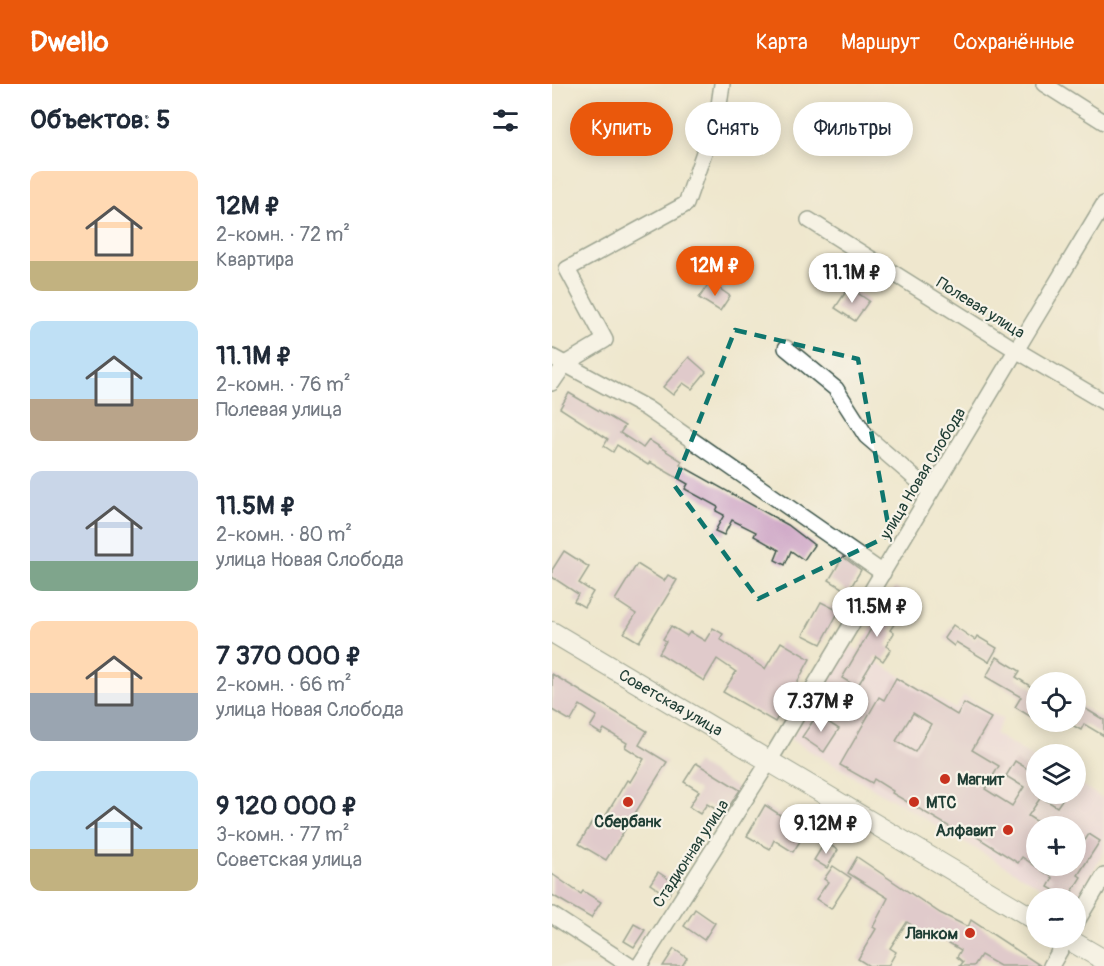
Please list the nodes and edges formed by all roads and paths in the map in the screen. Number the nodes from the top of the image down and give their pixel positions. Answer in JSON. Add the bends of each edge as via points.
{"nodes":[{"id":1,"x":722,"y":84,"type":"edge"},
{"id":2,"x":1044,"y":84,"type":"edge"},
{"id":3,"x":1104,"y":122,"type":"edge"},
{"id":4,"x":1104,"y":204,"type":"edge"},
{"id":5,"x":809,"y":220,"type":"dead end"},
{"id":6,"x":786,"y":348,"type":"dead end"},
{"id":7,"x":1016,"y":350,"type":"junction"},
{"id":8,"x":558,"y":360,"type":"edge"},
{"id":9,"x":552,"y":383,"type":"edge"},
{"id":10,"x":1104,"y":402,"type":"edge"},
{"id":11,"x":931,"y":492,"type":"junction"},
{"id":12,"x":883,"y":573,"type":"junction"},
{"id":13,"x":552,"y":632,"type":"edge"},
{"id":14,"x":770,"y":760,"type":"junction"},
{"id":15,"x":1104,"y":876,"type":"edge"},
{"id":16,"x":1086,"y":906,"type":"edge"},
{"id":17,"x":1026,"y":914,"type":"edge"},
{"id":18,"x":552,"y":915,"type":"edge"},
{"id":19,"x":1061,"y":948,"type":"edge"},
{"id":20,"x":1084,"y":948,"type":"edge"},
{"id":21,"x":1104,"y":960,"type":"edge"},
{"id":22,"x":630,"y":966,"type":"edge"},
{"id":23,"x":639,"y":966,"type":"edge"},
{"id":24,"x":1050,"y":966,"type":"edge"}],
"edges":[{"from":1,"to":8,"type":"street","via":[[718,112],[686,204],[567,269],[605,340]]},
{"from":2,"to":3,"type":"street"},
{"from":4,"to":7,"type":"street","name":"улица Новая Слобода"},
{"from":5,"to":7,"type":"street","name":"Полевая улица"},
{"from":6,"to":11,"type":"street","via":[[836,389],[866,436]]},
{"from":7,"to":10,"type":"street","name":"Полевая улица"},
{"from":7,"to":11,"type":"street","name":"улица Новая Слобода"},
{"from":8,"to":9,"type":"street"},
{"from":8,"to":12,"type":"street","via":[[646,408]]},
{"from":11,"to":12,"type":"street","name":"улица Новая Слобода"},
{"from":12,"to":14,"type":"street","name":"улица Новая Слобода"},
{"from":13,"to":14,"type":"main road","name":"Советская улица"},
{"from":14,"to":17,"type":"main road","name":"Советская улица"},
{"from":14,"to":23,"type":"street","name":"Стадионная улица"},
{"from":15,"to":16,"type":"street"},
{"from":18,"to":22,"type":"street"},
{"from":19,"to":24,"type":"street"},
{"from":20,"to":21,"type":"main road"}]}
